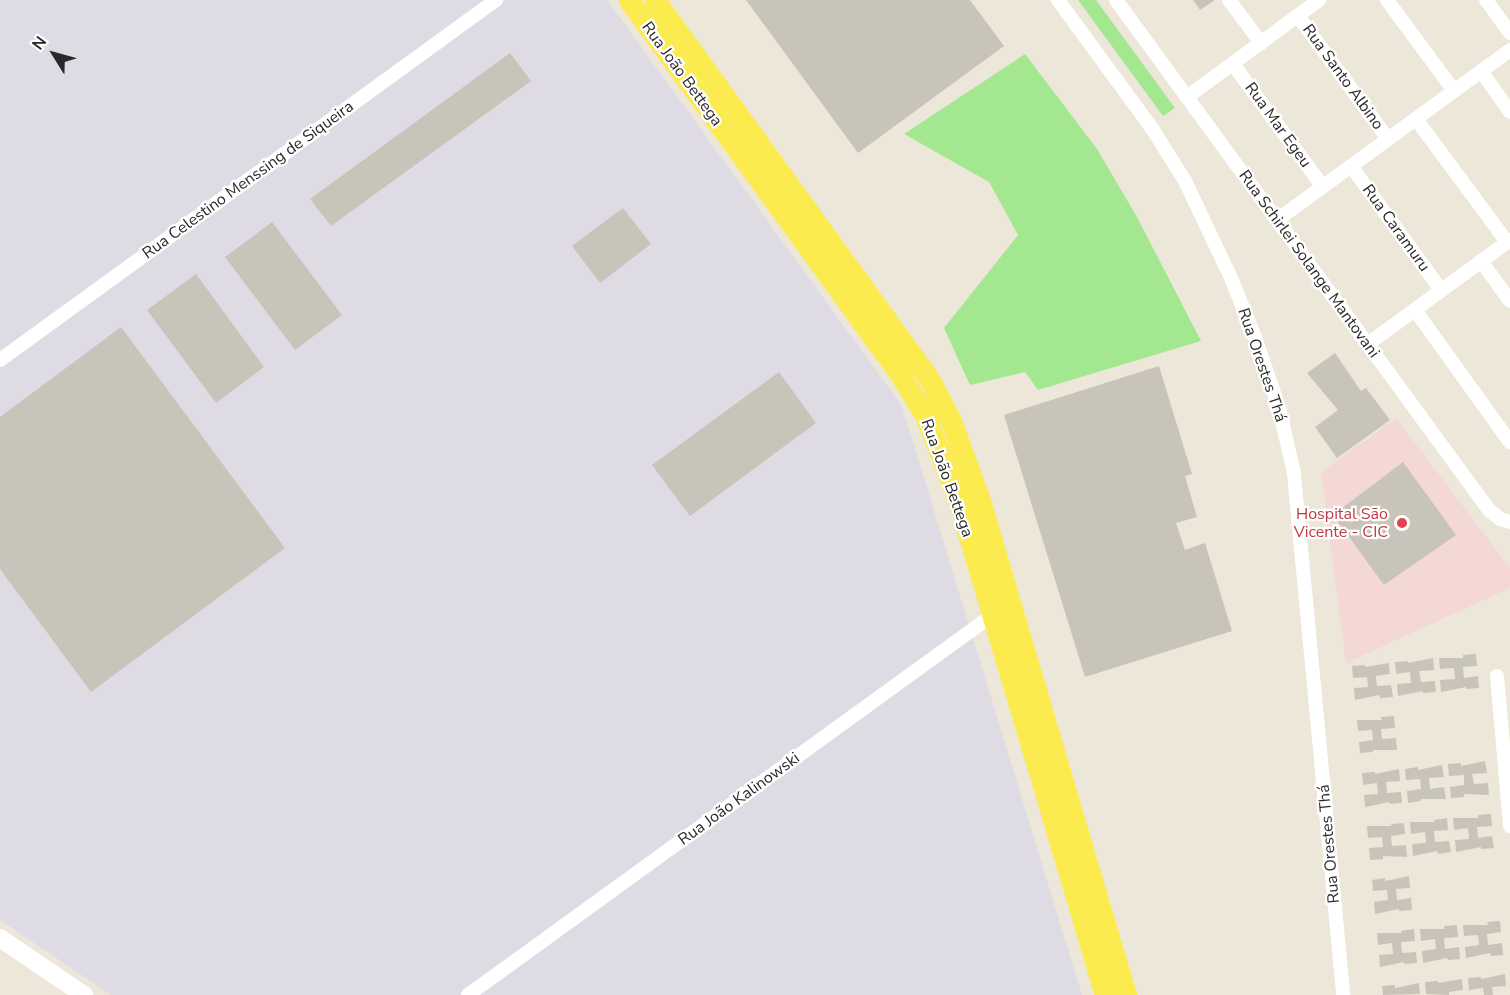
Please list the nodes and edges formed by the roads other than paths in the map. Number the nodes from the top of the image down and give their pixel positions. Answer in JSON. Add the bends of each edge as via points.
{"nodes":[{"id":1,"x":496,"y":0,"type":"edge"},
{"id":2,"x":628,"y":0,"type":"edge"},
{"id":3,"x":655,"y":0,"type":"edge"},
{"id":4,"x":1058,"y":0,"type":"edge"},
{"id":5,"x":1116,"y":0,"type":"edge"},
{"id":6,"x":1230,"y":0,"type":"edge"},
{"id":7,"x":1319,"y":0,"type":"edge"},
{"id":8,"x":1387,"y":0,"type":"edge"},
{"id":9,"x":1486,"y":0,"type":"edge"},
{"id":10,"x":1298,"y":16,"type":"junction"},
{"id":11,"x":1510,"y":33,"type":"edge"},
{"id":12,"x":1261,"y":43,"type":"junction"},
{"id":13,"x":1510,"y":50,"type":"edge"},
{"id":14,"x":1233,"y":63,"type":"junction"},
{"id":15,"x":1481,"y":71,"type":"junction"},
{"id":16,"x":1454,"y":91,"type":"junction"},
{"id":17,"x":1187,"y":97,"type":"junction"},
{"id":18,"x":1510,"y":112,"type":"edge"},
{"id":19,"x":1416,"y":119,"type":"junction"},
{"id":20,"x":1388,"y":139,"type":"junction"},
{"id":21,"x":1351,"y":166,"type":"junction"},
{"id":22,"x":1323,"y":187,"type":"junction"},
{"id":23,"x":1277,"y":220,"type":"junction"},
{"id":24,"x":1508,"y":241,"type":"edge"},
{"id":25,"x":1481,"y":261,"type":"junction"},
{"id":26,"x":1441,"y":290,"type":"junction"},
{"id":27,"x":1510,"y":301,"type":"edge"},
{"id":28,"x":1415,"y":310,"type":"junction"},
{"id":29,"x":1368,"y":344,"type":"junction"},
{"id":30,"x":0,"y":360,"type":"edge"},
{"id":31,"x":1510,"y":442,"type":"edge"},
{"id":32,"x":1508,"y":522,"type":"edge"},
{"id":33,"x":1010,"y":602,"type":"junction"},
{"id":34,"x":992,"y":615,"type":"junction"},
{"id":35,"x":1497,"y":676,"type":"dead end"},
{"id":36,"x":1509,"y":811,"type":"edge"},
{"id":37,"x":1510,"y":826,"type":"edge"},
{"id":38,"x":1,"y":942,"type":"edge"},
{"id":39,"x":84,"y":995,"type":"edge"},
{"id":40,"x":468,"y":995,"type":"edge"},
{"id":41,"x":1105,"y":995,"type":"edge"},
{"id":42,"x":1126,"y":995,"type":"edge"},
{"id":43,"x":1343,"y":995,"type":"edge"}],
"edges":[{"from":1,"to":30,"type":"street","name":"Rua Celestino Menssing de Siqueira"},
{"from":2,"to":34,"type":"main road","name":"Rua João Bettega","via":[[915,397],[947,468]]},
{"from":3,"to":33,"type":"main road","name":"Rua João Bettega","via":[[930,380],[969,466]]},
{"from":4,"to":43,"type":"street","name":"Rua Orestes Thá","via":[[1153,130],[1185,181],[1231,278],[1279,408],[1298,506]]},
{"from":5,"to":17,"type":"street","name":"Rua Schirlei Solange Mantovani"},
{"from":6,"to":12,"type":"street"},
{"from":7,"to":10,"type":"street"},
{"from":8,"to":16,"type":"street"},
{"from":9,"to":11,"type":"street"},
{"from":10,"to":12,"type":"street"},
{"from":10,"to":20,"type":"street","name":"Rua Santo Albino"},
{"from":12,"to":14,"type":"street"},
{"from":13,"to":15,"type":"street"},
{"from":14,"to":17,"type":"street"},
{"from":14,"to":22,"type":"street","name":"Rua Mar Egeu"},
{"from":15,"to":16,"type":"street"},
{"from":15,"to":18,"type":"street"},
{"from":16,"to":19,"type":"street"},
{"from":17,"to":23,"type":"street","name":"Rua Schirlei Solange Mantovani"},
{"from":19,"to":20,"type":"street"},
{"from":19,"to":24,"type":"street"},
{"from":20,"to":21,"type":"street"},
{"from":21,"to":22,"type":"street"},
{"from":21,"to":26,"type":"street","name":"Rua Caramuru"},
{"from":22,"to":23,"type":"street"},
{"from":23,"to":29,"type":"street","name":"Rua Schirlei Solange Mantovani"},
{"from":24,"to":25,"type":"street"},
{"from":25,"to":26,"type":"street"},
{"from":25,"to":27,"type":"street"},
{"from":26,"to":28,"type":"street"},
{"from":28,"to":29,"type":"street"},
{"from":28,"to":31,"type":"street"},
{"from":29,"to":32,"type":"street","name":"Rua Schirlei Solange Mantovani","via":[[1489,510]]},
{"from":33,"to":34,"type":"street","name":"Rua João Kalinowski"},
{"from":33,"to":42,"type":"main road","name":"Rua João Bettega"},
{"from":34,"to":40,"type":"street","name":"Rua João Kalinowski"},
{"from":34,"to":41,"type":"main road","name":"Rua João Bettega"},
{"from":35,"to":36,"type":"street"},
{"from":36,"to":37,"type":"street"},
{"from":38,"to":39,"type":"main road"}]}
